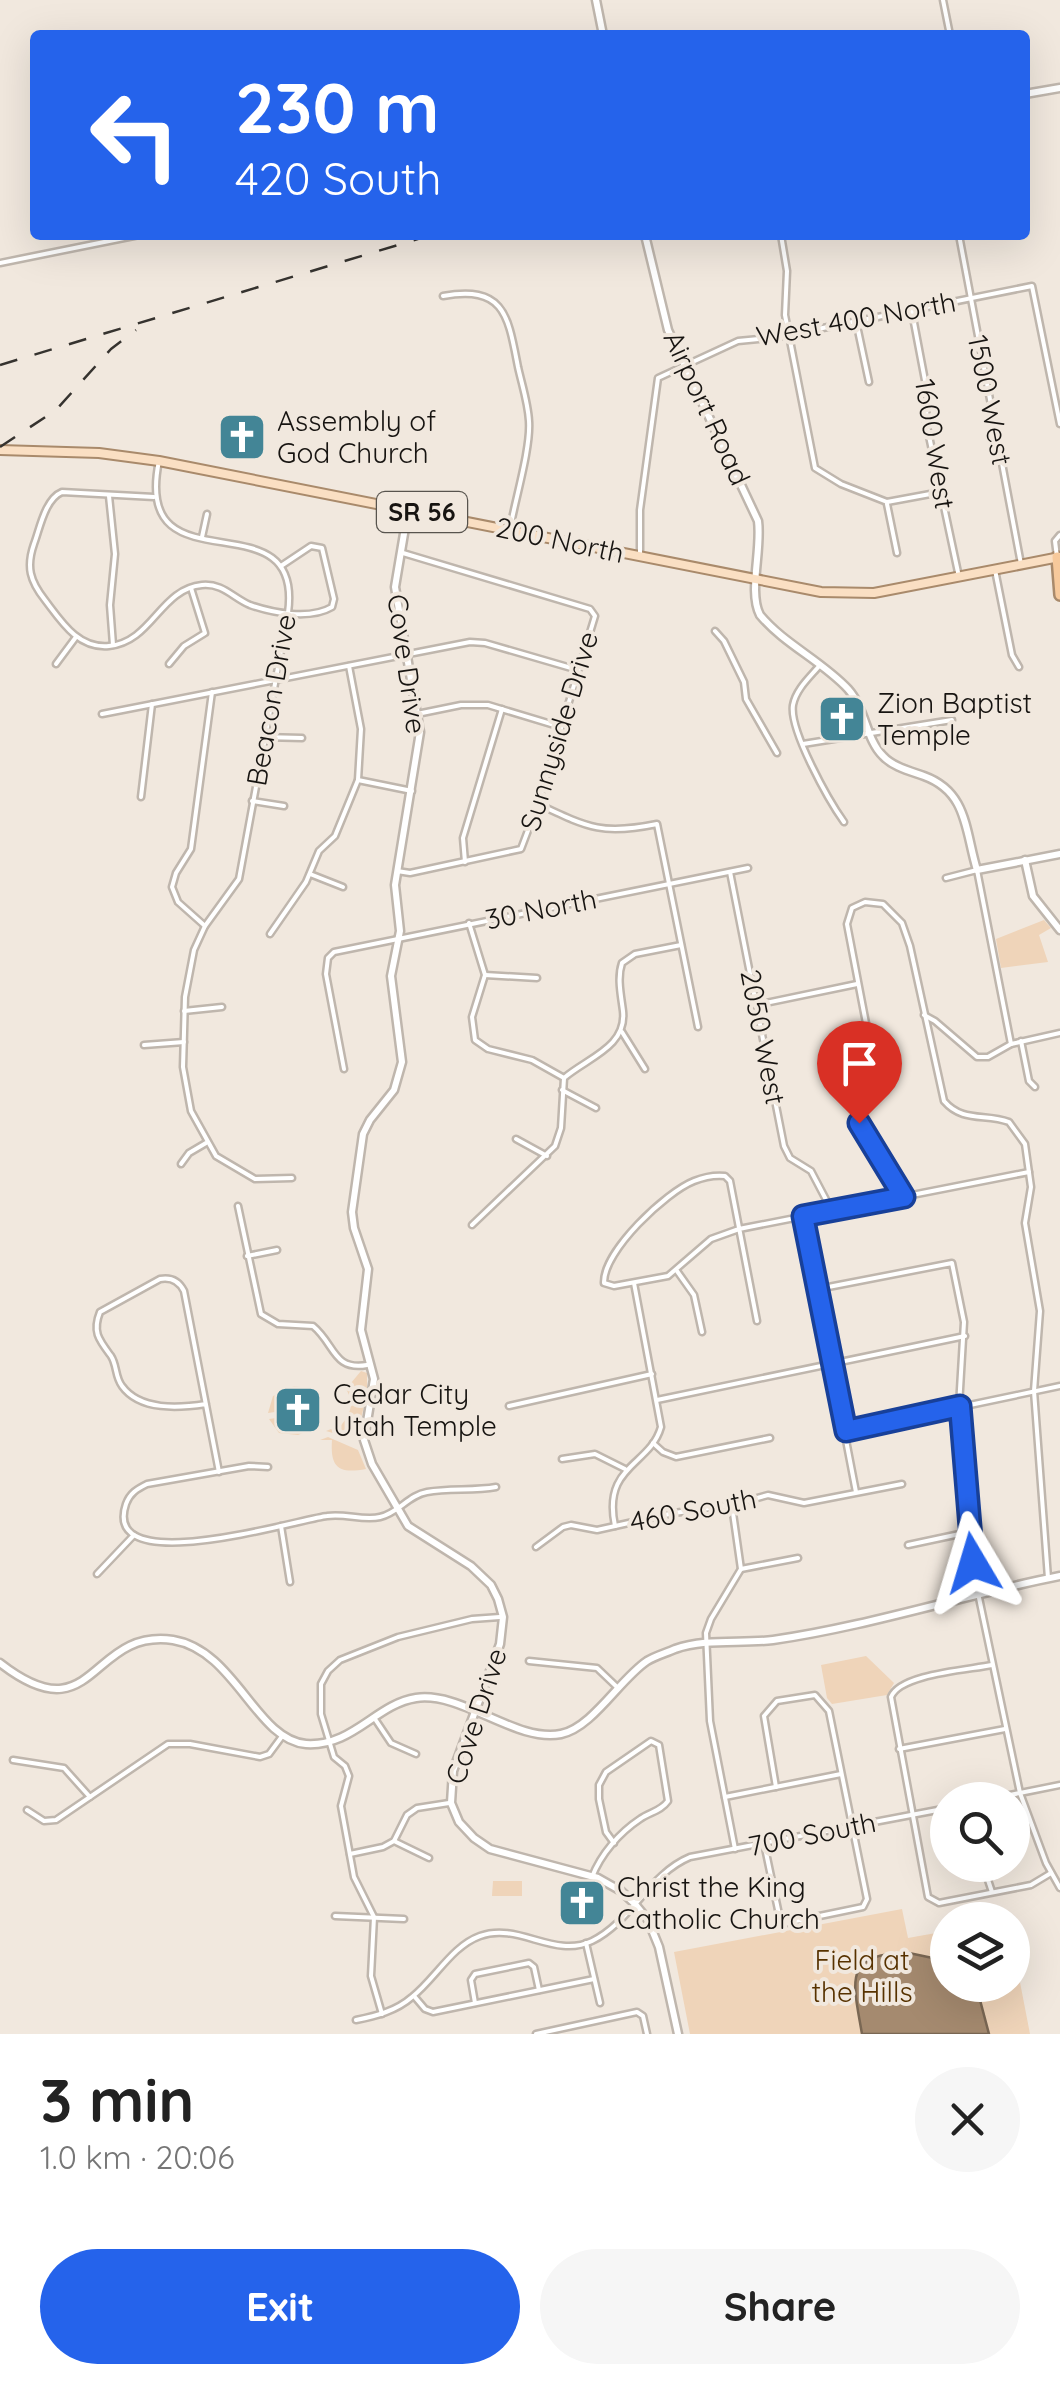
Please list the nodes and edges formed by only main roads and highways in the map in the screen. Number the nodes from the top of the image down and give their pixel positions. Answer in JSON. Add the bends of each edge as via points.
{"nodes":[{"id":1,"x":596,"y":0,"type":"edge"},
{"id":2,"x":602,"y":30,"type":"edge"},
{"id":3,"x":1060,"y":88,"type":"edge"},
{"id":4,"x":1030,"y":93,"type":"edge"},
{"id":5,"x":646,"y":240,"type":"edge"},
{"id":6,"x":0,"y":450,"type":"edge"},
{"id":7,"x":408,"y":509,"type":"junction"},
{"id":8,"x":1059,"y":560,"type":"edge"},
{"id":9,"x":756,"y":580,"type":"junction"},
{"id":10,"x":1060,"y":594,"type":"edge"},
{"id":11,"x":1060,"y":854,"type":"edge"},
{"id":12,"x":1025,"y":860,"type":"junction"},
{"id":13,"x":1059,"y":927,"type":"edge"},
{"id":14,"x":1060,"y":1576,"type":"edge"},
{"id":15,"x":0,"y":1663,"type":"edge"},
{"id":16,"x":474,"y":1711,"type":"junction"},
{"id":17,"x":678,"y":2034,"type":"edge"}],
"edges":[{"from":1,"to":2,"type":"main road"},
{"from":3,"to":4,"type":"main road"},
{"from":5,"to":9,"type":"main road","name":"Airport Road","via":[[683,365],[758,521]]},
{"from":6,"to":7,"type":"main road","name":"200 North","number":"SR 56","via":[[98,452]]},
{"from":7,"to":9,"type":"main road","name":"200 North","number":"SR 56"},
{"from":7,"to":16,"type":"main road","name":"Cove Drive","via":[[395,587],[419,751],[396,871],[399,937],[391,976],[400,1077],[363,1134],[352,1206],[368,1270],[361,1325],[372,1364],[374,1390],[365,1422],[372,1464],[408,1526],[482,1576],[503,1617],[500,1644]]},
{"from":8,"to":9,"type":"main road","name":"200 North","number":"SR 56","via":[[858,594]]},
{"from":8,"to":10,"type":"highway"},
{"from":9,"to":12,"type":"main road","via":[[760,615],[855,697],[878,752],[952,792],[965,815],[976,870]]},
{"from":11,"to":12,"type":"main road"},
{"from":12,"to":13,"type":"main road","via":[[1032,896]]},
{"from":14,"to":16,"type":"main road","via":[[770,1640],[679,1648],[647,1662],[561,1734]]},
{"from":15,"to":16,"type":"main road","via":[[50,1691],[87,1679],[130,1644],[175,1640],[213,1658],[283,1735],[306,1744],[352,1733],[418,1697]]},
{"from":16,"to":17,"type":"main road","name":"Cove Drive","via":[[452,1771],[450,1802],[459,1822],[490,1849],[622,1891],[660,1946]]}]}
